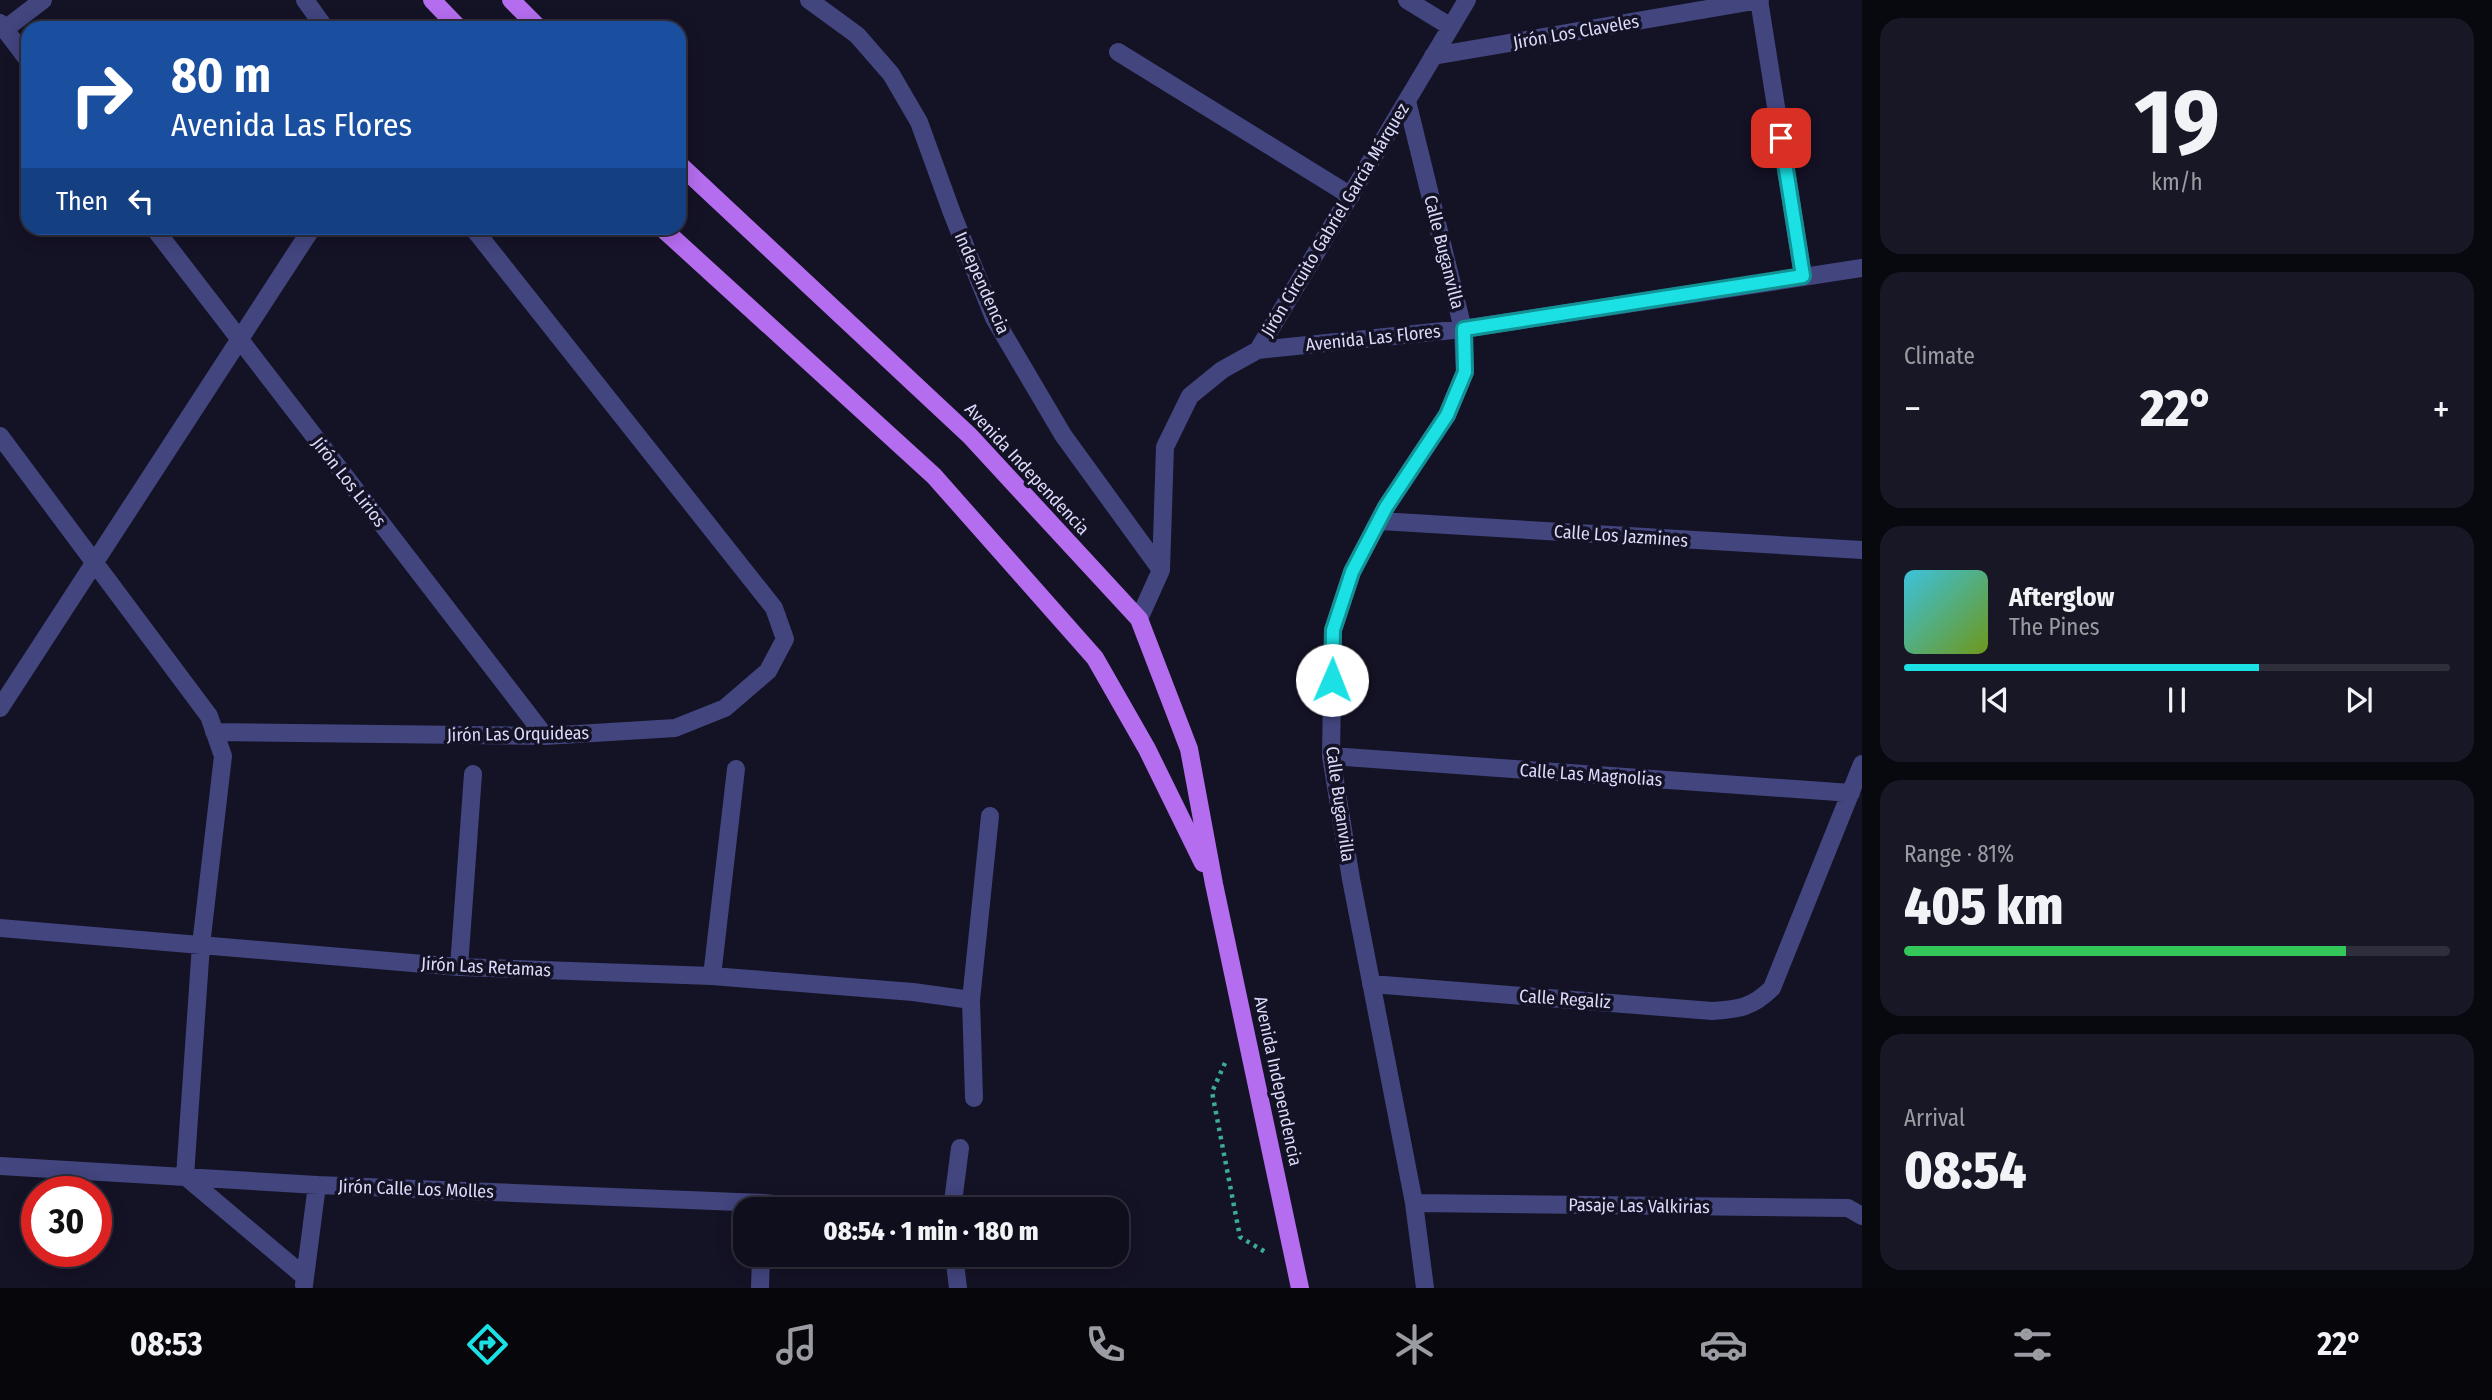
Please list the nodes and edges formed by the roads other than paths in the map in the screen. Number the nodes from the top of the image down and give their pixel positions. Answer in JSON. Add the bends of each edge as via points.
{"nodes":[{"id":1,"x":43,"y":0,"type":"edge"},
{"id":2,"x":305,"y":0,"type":"edge"},
{"id":3,"x":432,"y":0,"type":"edge"},
{"id":4,"x":510,"y":0,"type":"edge"},
{"id":5,"x":809,"y":0,"type":"edge"},
{"id":6,"x":1407,"y":0,"type":"edge"},
{"id":7,"x":1467,"y":0,"type":"edge"},
{"id":8,"x":1759,"y":0,"type":"edge"},
{"id":9,"x":319,"y":21,"type":"edge"},
{"id":10,"x":452,"y":21,"type":"edge"},
{"id":11,"x":532,"y":21,"type":"edge"},
{"id":12,"x":2,"y":26,"type":"edge"},
{"id":13,"x":1451,"y":27,"type":"junction"},
{"id":14,"x":21,"y":51,"type":"edge"},
{"id":15,"x":1118,"y":52,"type":"dead end"},
{"id":16,"x":1433,"y":56,"type":"junction"},
{"id":17,"x":1407,"y":101,"type":"junction"},
{"id":18,"x":686,"y":171,"type":"edge"},
{"id":19,"x":1351,"y":196,"type":"junction"},
{"id":20,"x":159,"y":235,"type":"edge"},
{"id":21,"x":307,"y":235,"type":"edge"},
{"id":22,"x":479,"y":235,"type":"edge"},
{"id":23,"x":670,"y":235,"type":"edge"},
{"id":24,"x":1862,"y":268,"type":"edge"},
{"id":25,"x":1803,"y":276,"type":"junction"},
{"id":26,"x":1464,"y":329,"type":"junction"},
{"id":27,"x":238,"y":340,"type":"junction"},
{"id":28,"x":1258,"y":349,"type":"junction"},
{"id":29,"x":0,"y":436,"type":"edge"},
{"id":30,"x":1380,"y":521,"type":"junction"},
{"id":31,"x":1862,"y":550,"type":"edge"},
{"id":32,"x":94,"y":560,"type":"junction"},
{"id":33,"x":1161,"y":570,"type":"junction"},
{"id":34,"x":1139,"y":619,"type":"junction"},
{"id":35,"x":0,"y":708,"type":"edge"},
{"id":36,"x":214,"y":732,"type":"junction"},
{"id":37,"x":545,"y":736,"type":"junction"},
{"id":38,"x":1331,"y":756,"type":"junction"},
{"id":39,"x":1862,"y":764,"type":"edge"},
{"id":40,"x":736,"y":769,"type":"dead end"},
{"id":41,"x":473,"y":774,"type":"dead end"},
{"id":42,"x":1852,"y":793,"type":"junction"},
{"id":43,"x":990,"y":816,"type":"dead end"},
{"id":44,"x":1213,"y":884,"type":"junction"},
{"id":45,"x":0,"y":928,"type":"edge"},
{"id":46,"x":201,"y":945,"type":"junction"},
{"id":47,"x":459,"y":967,"type":"junction"},
{"id":48,"x":712,"y":976,"type":"junction"},
{"id":49,"x":1371,"y":984,"type":"junction"},
{"id":50,"x":971,"y":1000,"type":"junction"},
{"id":51,"x":974,"y":1098,"type":"dead end"},
{"id":52,"x":960,"y":1148,"type":"dead end"},
{"id":53,"x":0,"y":1166,"type":"edge"},
{"id":54,"x":185,"y":1176,"type":"junction"},
{"id":55,"x":317,"y":1185,"type":"junction"},
{"id":56,"x":954,"y":1197,"type":"edge"},
{"id":57,"x":1414,"y":1203,"type":"junction"},
{"id":58,"x":733,"y":1205,"type":"edge"},
{"id":59,"x":1862,"y":1216,"type":"edge"},
{"id":60,"x":761,"y":1267,"type":"edge"},
{"id":61,"x":955,"y":1267,"type":"edge"},
{"id":62,"x":1299,"y":1280,"type":"edge"},
{"id":63,"x":304,"y":1283,"type":"edge"},
{"id":64,"x":760,"y":1288,"type":"edge"},
{"id":65,"x":958,"y":1288,"type":"edge"},
{"id":66,"x":1425,"y":1288,"type":"edge"}],
"edges":[{"from":1,"to":12,"type":"street"},
{"from":2,"to":9,"type":"street"},
{"from":3,"to":10,"type":"main road"},
{"from":4,"to":11,"type":"main road"},
{"from":5,"to":33,"type":"street","name":"Independencia","via":[[857,35],[891,74],[919,121],[993,318],[1063,435]]},
{"from":6,"to":13,"type":"street"},
{"from":7,"to":13,"type":"street","name":"Jirón Circuito Gabriel García Márquez"},
{"from":8,"to":16,"type":"street","name":"Jirón Los Claveles"},
{"from":8,"to":25,"type":"street"},
{"from":12,"to":14,"type":"street"},
{"from":13,"to":16,"type":"street","name":"Jirón Circuito Gabriel García Márquez"},
{"from":15,"to":19,"type":"street"},
{"from":16,"to":17,"type":"street","name":"Jirón Circuito Gabriel García Márquez"},
{"from":17,"to":19,"type":"street","name":"Jirón Circuito Gabriel García Márquez"},
{"from":17,"to":26,"type":"street","name":"Calle Buganvilla"},
{"from":18,"to":34,"type":"main road","name":"Avenida Independencia","via":[[970,436]]},
{"from":19,"to":28,"type":"street","name":"Jirón Circuito Gabriel García Márquez"},
{"from":20,"to":27,"type":"street","name":"Jirón Los Lirios"},
{"from":21,"to":27,"type":"street"},
{"from":22,"to":37,"type":"street","name":"Jirón Las Orquideas","via":[[774,608],[785,639],[768,671],[725,708],[675,728]]},
{"from":23,"to":44,"type":"main road","name":"Avenida Independencia","via":[[934,476],[1095,658],[1147,749]]},
{"from":24,"to":25,"type":"street","name":"Avenida Las Flores"},
{"from":25,"to":26,"type":"street","name":"Avenida Las Flores"},
{"from":26,"to":28,"type":"street","name":"Avenida Las Flores"},
{"from":26,"to":30,"type":"street","name":"Calle Buganvilla","via":[[1461,383],[1447,415]]},
{"from":27,"to":32,"type":"street"},
{"from":27,"to":37,"type":"street","name":"Jirón Los Lirios"},
{"from":28,"to":33,"type":"street","name":"Jirón Circuito Gabriel García Márquez","via":[[1190,396],[1165,447]]},
{"from":29,"to":32,"type":"street"},
{"from":30,"to":31,"type":"street","name":"Calle Los Jazmines"},
{"from":30,"to":38,"type":"street","name":"Calle Buganvilla","via":[[1352,572],[1333,630]]},
{"from":32,"to":35,"type":"street"},
{"from":32,"to":36,"type":"street","via":[[209,716]]},
{"from":33,"to":34,"type":"street","name":"Jirón Circuito Gabriel García Márquez"},
{"from":34,"to":44,"type":"main road","name":"Avenida Independencia","via":[[1189,749]]},
{"from":36,"to":37,"type":"street","name":"Jirón Las Orquideas"},
{"from":36,"to":46,"type":"street","via":[[223,756]]},
{"from":38,"to":42,"type":"street","name":"Calle Las Magnolias"},
{"from":38,"to":49,"type":"street","name":"Calle Buganvilla"},
{"from":39,"to":42,"type":"street"},
{"from":40,"to":48,"type":"street"},
{"from":41,"to":47,"type":"street"},
{"from":42,"to":49,"type":"street","name":"Calle Regaliz","via":[[1772,988],[1758,1002],[1712,1010]]},
{"from":43,"to":50,"type":"street"},
{"from":44,"to":62,"type":"main road","name":"Avenida Independencia"},
{"from":45,"to":46,"type":"street","name":"Jirón Las Retamas"},
{"from":46,"to":47,"type":"street","name":"Jirón Las Retamas"},
{"from":46,"to":54,"type":"street"},
{"from":47,"to":48,"type":"street","name":"Jirón Las Retamas"},
{"from":48,"to":50,"type":"street","name":"Jirón Las Retamas"},
{"from":49,"to":57,"type":"street","name":"Calle Buganvilla"},
{"from":50,"to":51,"type":"street"},
{"from":52,"to":56,"type":"street"},
{"from":53,"to":54,"type":"street","name":"Jirón Calle Los Molles"},
{"from":54,"to":55,"type":"street","name":"Jirón Calle Los Molles"},
{"from":54,"to":63,"type":"street"},
{"from":55,"to":58,"type":"street","name":"Jirón Calle Los Molles"},
{"from":55,"to":63,"type":"street"},
{"from":57,"to":59,"type":"street","name":"Pasaje Las Valkirias","via":[[1848,1208]]},
{"from":57,"to":66,"type":"street","name":"Calle Buganvilla"},
{"from":60,"to":64,"type":"street"},
{"from":61,"to":65,"type":"street"}]}
